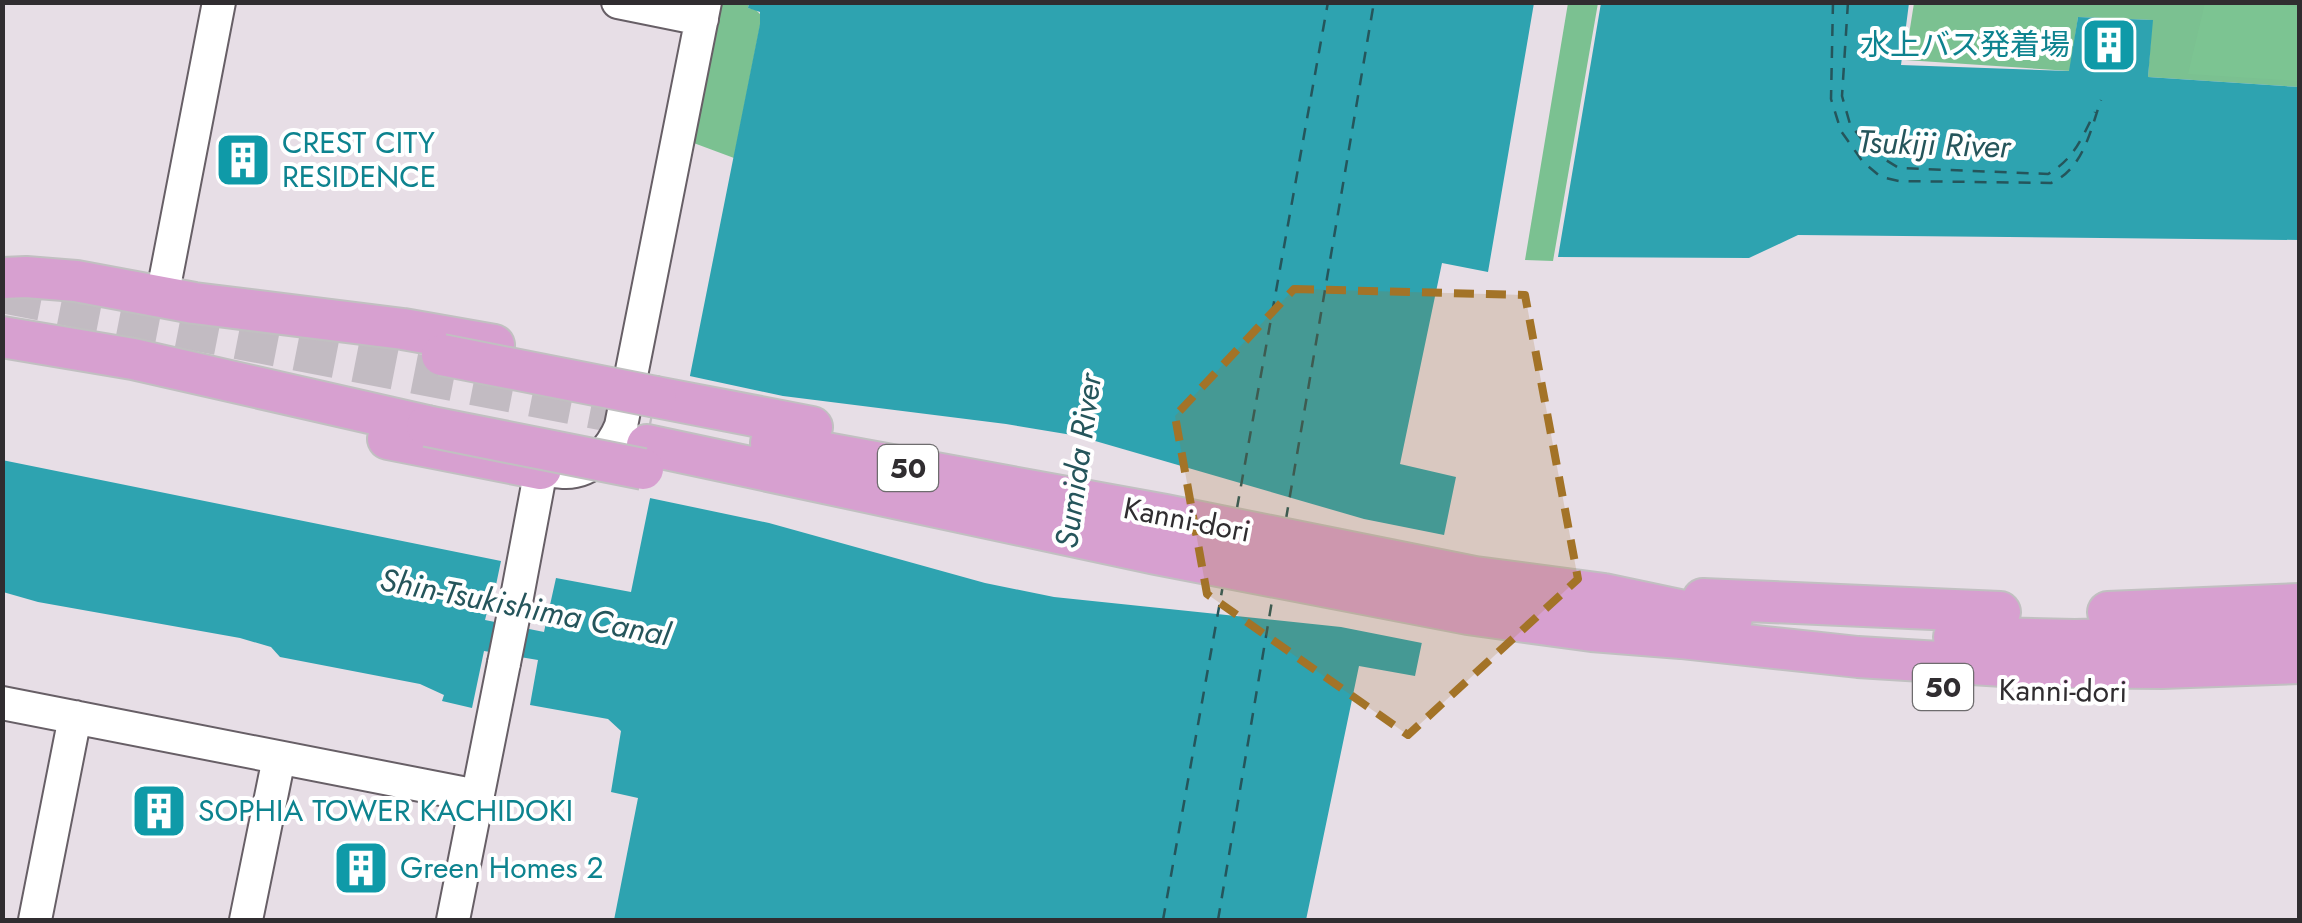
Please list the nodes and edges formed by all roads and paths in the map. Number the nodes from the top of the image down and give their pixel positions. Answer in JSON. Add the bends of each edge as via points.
{"nodes":[{"id":1,"x":219,"y":2,"type":"edge"},
{"id":2,"x":618,"y":2,"type":"edge"},
{"id":3,"x":704,"y":11,"type":"edge"},
{"id":4,"x":3,"y":278,"type":"edge"},
{"id":5,"x":162,"y":298,"type":"junction"},
{"id":6,"x":2,"y":337,"type":"edge"},
{"id":7,"x":133,"y":359,"type":"junction"},
{"id":8,"x":632,"y":372,"type":"junction"},
{"id":9,"x":541,"y":469,"type":"junction"},
{"id":10,"x":1165,"y":515,"type":"junction"},
{"id":11,"x":1156,"y":554,"type":"junction"},
{"id":12,"x":1472,"y":595,"type":"junction"},
{"id":13,"x":2300,"y":604,"type":"edge"},
{"id":14,"x":1598,"y":613,"type":"junction"},
{"id":15,"x":2300,"y":634,"type":"edge"},
{"id":16,"x":2300,"y":664,"type":"edge"},
{"id":17,"x":2300,"y":688,"type":"edge"},
{"id":18,"x":2,"y":703,"type":"edge"},
{"id":19,"x":75,"y":717,"type":"junction"},
{"id":20,"x":279,"y":758,"type":"junction"},
{"id":21,"x":476,"y":796,"type":"junction"},
{"id":22,"x":35,"y":920,"type":"edge"},
{"id":23,"x":246,"y":920,"type":"edge"},
{"id":24,"x":453,"y":920,"type":"edge"}],
"edges":[{"from":1,"to":5,"type":"street"},
{"from":2,"to":3,"type":"street"},
{"from":3,"to":8,"type":"street"},
{"from":4,"to":5,"type":"main road","via":[[76,281]]},
{"from":4,"to":10,"type":"main road","number":"50","bridge":true,"via":[[842,433]]},
{"from":5,"to":8,"type":"main road","via":[[402,329]]},
{"from":6,"to":7,"type":"main road","number":"50"},
{"from":7,"to":9,"type":"main road","via":[[161,391],[178,396]]},
{"from":7,"to":11,"type":"main road","number":"50","bridge":true,"via":[[827,506]]},
{"from":8,"to":9,"type":"street","via":[[621,426],[602,456],[569,473]]},
{"from":9,"to":21,"type":"street","bridge":true},
{"from":10,"to":11,"type":"main road","name":"Kanni-dori","number":"50","via":[[650,432]]},
{"from":10,"to":12,"type":"main road","name":"Kanni-dori","number":"50"},
{"from":11,"to":12,"type":"main road","name":"Kanni-dori","number":"50"},
{"from":12,"to":14,"type":"main road","name":"Kanni-dori","number":"50"},
{"from":13,"to":14,"type":"main road","name":"Kanni-dori","number":"50","via":[[2030,613]]},
{"from":14,"to":15,"type":"main road","name":"Kanni-dori","via":[[1689,612],[1885,633],[2075,640]]},
{"from":14,"to":16,"type":"main road","name":"Kanni-dori","via":[[1681,638],[1858,657],[2020,667]]},
{"from":14,"to":17,"type":"main road","name":"Kanni-dori","number":"50","via":[[1747,666],[1794,674],[2088,693]]},
{"from":18,"to":19,"type":"street"},
{"from":19,"to":20,"type":"street"},
{"from":19,"to":22,"type":"street"},
{"from":20,"to":21,"type":"street"},
{"from":20,"to":23,"type":"street"},
{"from":21,"to":24,"type":"street"}]}
